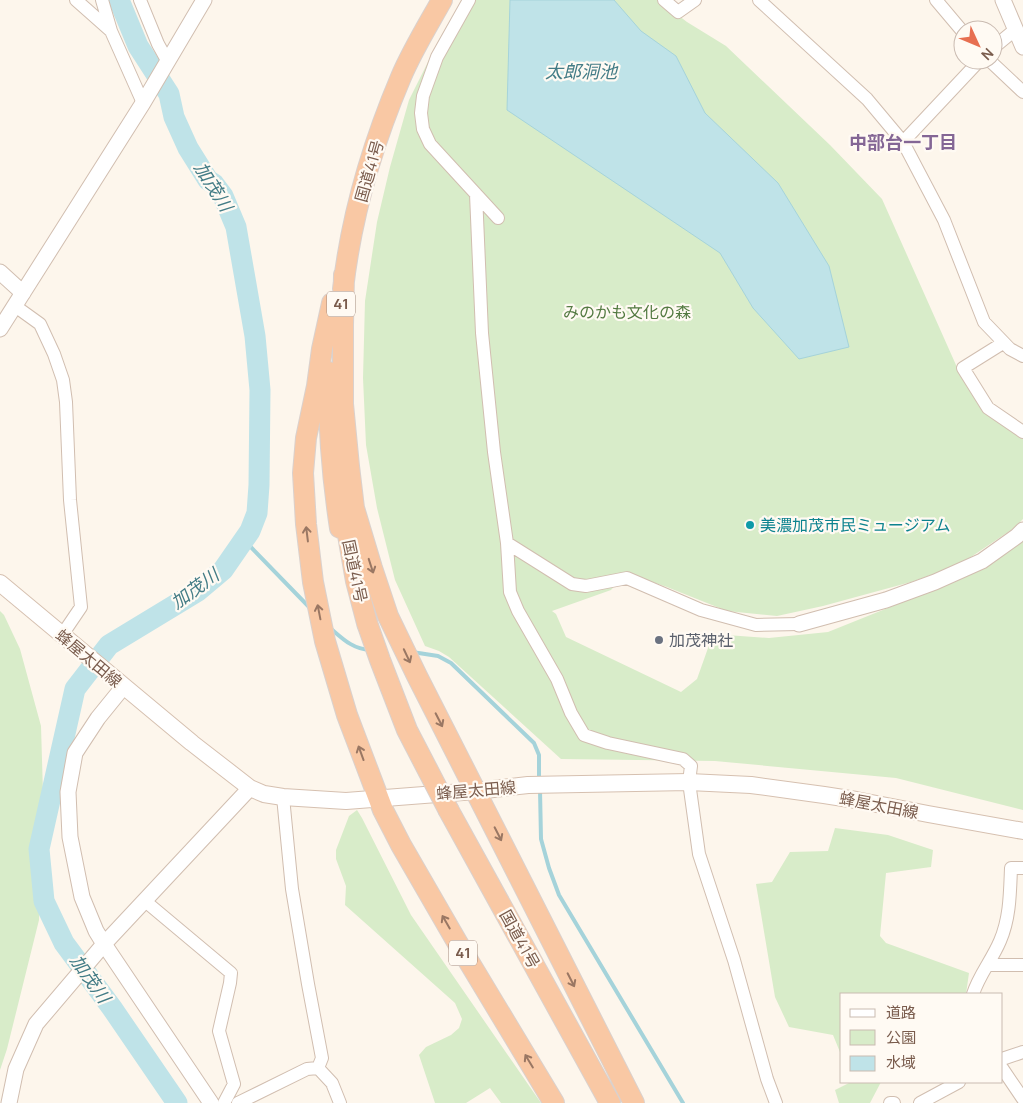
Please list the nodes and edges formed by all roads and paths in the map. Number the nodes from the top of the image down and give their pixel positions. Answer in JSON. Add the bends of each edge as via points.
{"nodes":[{"id":1,"x":76,"y":0,"type":"edge"},
{"id":2,"x":102,"y":0,"type":"edge"},
{"id":3,"x":140,"y":0,"type":"edge"},
{"id":4,"x":204,"y":0,"type":"edge"},
{"id":5,"x":429,"y":0,"type":"edge"},
{"id":6,"x":442,"y":0,"type":"edge"},
{"id":7,"x":469,"y":0,"type":"edge"},
{"id":8,"x":664,"y":0,"type":"edge"},
{"id":9,"x":695,"y":0,"type":"edge"},
{"id":10,"x":760,"y":0,"type":"edge"},
{"id":11,"x":936,"y":0,"type":"edge"},
{"id":12,"x":1003,"y":0,"type":"edge"},
{"id":13,"x":953,"y":20,"type":"edge"},
{"id":14,"x":1016,"y":29,"type":"junction"},
{"id":15,"x":111,"y":31,"type":"junction"},
{"id":16,"x":1003,"y":40,"type":"edge"},
{"id":17,"x":1023,"y":47,"type":"edge"},
{"id":18,"x":168,"y":62,"type":"junction"},
{"id":19,"x":971,"y":70,"type":"edge"},
{"id":20,"x":1000,"y":70,"type":"edge"},
{"id":21,"x":1023,"y":92,"type":"edge"},
{"id":22,"x":143,"y":103,"type":"junction"},
{"id":23,"x":903,"y":142,"type":"junction"},
{"id":24,"x":476,"y":194,"type":"junction"},
{"id":25,"x":498,"y":218,"type":"dead end"},
{"id":26,"x":0,"y":272,"type":"edge"},
{"id":27,"x":344,"y":276,"type":"junction"},
{"id":28,"x":23,"y":293,"type":"junction"},
{"id":29,"x":332,"y":303,"type":"junction"},
{"id":30,"x":14,"y":306,"type":"junction"},
{"id":31,"x":0,"y":329,"type":"edge"},
{"id":32,"x":1003,"y":343,"type":"junction"},
{"id":33,"x":1023,"y":356,"type":"edge"},
{"id":34,"x":1023,"y":432,"type":"edge"},
{"id":35,"x":1023,"y":530,"type":"edge"},
{"id":36,"x":507,"y":543,"type":"junction"},
{"id":37,"x":0,"y":583,"type":"edge"},
{"id":38,"x":364,"y":624,"type":"junction"},
{"id":39,"x":799,"y":624,"type":"joint"},
{"id":40,"x":62,"y":635,"type":"junction"},
{"id":41,"x":123,"y":686,"type":"junction"},
{"id":42,"x":689,"y":782,"type":"junction"},
{"id":43,"x":250,"y":788,"type":"junction"},
{"id":44,"x":476,"y":791,"type":"junction"},
{"id":45,"x":283,"y":797,"type":"junction"},
{"id":46,"x":378,"y":799,"type":"junction"},
{"id":47,"x":445,"y":812,"type":"junction"},
{"id":48,"x":1023,"y":831,"type":"edge"},
{"id":49,"x":1023,"y":868,"type":"edge"},
{"id":50,"x":145,"y":901,"type":"junction"},
{"id":51,"x":104,"y":944,"type":"junction"},
{"id":52,"x":988,"y":965,"type":"junction"},
{"id":53,"x":1023,"y":965,"type":"edge"},
{"id":54,"x":973,"y":993,"type":"edge"},
{"id":55,"x":1023,"y":1052,"type":"edge"},
{"id":56,"x":1003,"y":1059,"type":"edge"},
{"id":57,"x":318,"y":1068,"type":"junction"},
{"id":58,"x":1003,"y":1069,"type":"edge"},
{"id":59,"x":957,"y":1083,"type":"edge"},
{"id":60,"x":1023,"y":1099,"type":"edge"},
{"id":61,"x":10,"y":1103,"type":"edge"},
{"id":62,"x":211,"y":1103,"type":"edge"},
{"id":63,"x":224,"y":1103,"type":"edge"},
{"id":64,"x":238,"y":1103,"type":"edge"},
{"id":65,"x":340,"y":1103,"type":"edge"},
{"id":66,"x":554,"y":1103,"type":"edge"},
{"id":67,"x":604,"y":1103,"type":"edge"},
{"id":68,"x":610,"y":1103,"type":"edge"},
{"id":69,"x":634,"y":1103,"type":"edge"},
{"id":70,"x":776,"y":1103,"type":"edge"},
{"id":71,"x":890,"y":1103,"type":"edge"},
{"id":72,"x":894,"y":1103,"type":"edge"},
{"id":73,"x":920,"y":1103,"type":"edge"}],
"edges":[{"from":1,"to":15,"type":"street"},
{"from":2,"to":15,"type":"street"},
{"from":3,"to":18,"type":"street"},
{"from":4,"to":18,"type":"street"},
{"from":5,"to":29,"type":"highway","name":"国道41号","number":"41","via":[[386,89],[373,125],[342,241]]},
{"from":6,"to":27,"type":"highway","name":"国道41号","number":"41","via":[[402,76],[381,130],[360,199]]},
{"from":7,"to":24,"type":"street","via":[[437,57],[420,113],[422,129],[430,144]]},
{"from":8,"to":9,"type":"street","via":[[678,12]]},
{"from":10,"to":23,"type":"street","via":[[867,99]]},
{"from":11,"to":13,"type":"street"},
{"from":12,"to":14,"type":"street"},
{"from":14,"to":16,"type":"street"},
{"from":14,"to":17,"type":"street"},
{"from":15,"to":22,"type":"street"},
{"from":18,"to":22,"type":"street"},
{"from":19,"to":23,"type":"street"},
{"from":20,"to":21,"type":"street"},
{"from":22,"to":28,"type":"street"},
{"from":23,"to":32,"type":"street","via":[[944,220],[984,322]]},
{"from":24,"to":25,"type":"street"},
{"from":24,"to":36,"type":"street","via":[[482,332]]},
{"from":26,"to":28,"type":"street"},
{"from":27,"to":38,"type":"highway","name":"国道41号","number":"41","via":[[336,349],[336,441],[342,504]]},
{"from":27,"to":44,"type":"highway","number":"41","one_way":true,"via":[[343,404],[354,508],[385,608]]},
{"from":28,"to":30,"type":"street"},
{"from":29,"to":38,"type":"highway","name":"国道41号","number":"41","via":[[329,407],[332,470],[342,544],[354,598]]},
{"from":46,"to":29,"type":"highway","number":"41","one_way":true,"via":[[347,715],[325,641],[306,524],[304,455]]},
{"from":30,"to":31,"type":"street"},
{"from":30,"to":40,"type":"street","via":[[40,324],[63,380],[70,500],[81,607]]},
{"from":32,"to":33,"type":"street"},
{"from":32,"to":34,"type":"street","via":[[963,368],[988,408]]},
{"from":35,"to":39,"type":"street","via":[[982,561],[935,582],[886,600]]},
{"from":36,"to":39,"type":"street","via":[[572,584],[586,586],[627,578],[701,610],[756,625]]},
{"from":36,"to":42,"type":"street","via":[[510,592],[584,735],[683,759],[691,766]]},
{"from":37,"to":40,"type":"main road","name":"蜂屋太田線"},
{"from":38,"to":47,"type":"highway","name":"国道41号","number":"41","bridge":true},
{"from":40,"to":41,"type":"main road","name":"蜂屋太田線"},
{"from":41,"to":43,"type":"main road","name":"蜂屋太田線"},
{"from":41,"to":51,"type":"street","via":[[75,753],[68,792],[70,837],[82,897]]},
{"from":42,"to":44,"type":"main road","name":"蜂屋太田線","via":[[545,785]]},
{"from":42,"to":48,"type":"main road","name":"蜂屋太田線","via":[[751,785],[824,795]]},
{"from":42,"to":70,"type":"street","via":[[699,854]]},
{"from":43,"to":45,"type":"main road","name":"蜂屋太田線"},
{"from":43,"to":50,"type":"street"},
{"from":44,"to":46,"type":"main road","name":"蜂屋太田線"},
{"from":44,"to":69,"type":"highway","number":"41","one_way":true},
{"from":45,"to":46,"type":"main road","name":"蜂屋太田線","via":[[346,801]]},
{"from":45,"to":57,"type":"street","via":[[292,889],[322,1058]]},
{"from":66,"to":46,"type":"highway","number":"41","one_way":true,"via":[[401,845]]},
{"from":47,"to":67,"type":"highway","name":"国道41号","number":"41"},
{"from":47,"to":68,"type":"highway","name":"国道41号","number":"41"},
{"from":49,"to":52,"type":"street","via":[[1011,868],[1007,921]]},
{"from":50,"to":51,"type":"street"},
{"from":50,"to":63,"type":"street","via":[[231,973],[218,1031],[234,1084]]},
{"from":51,"to":61,"type":"street","via":[[36,1024],[16,1070]]},
{"from":51,"to":62,"type":"street"},
{"from":52,"to":53,"type":"street"},
{"from":52,"to":54,"type":"street"},
{"from":55,"to":56,"type":"street"},
{"from":57,"to":64,"type":"street","via":[[307,1069]]},
{"from":57,"to":65,"type":"street","via":[[332,1083]]},
{"from":58,"to":60,"type":"street"},
{"from":59,"to":73,"type":"street"},
{"from":71,"to":72,"type":"street"}]}
